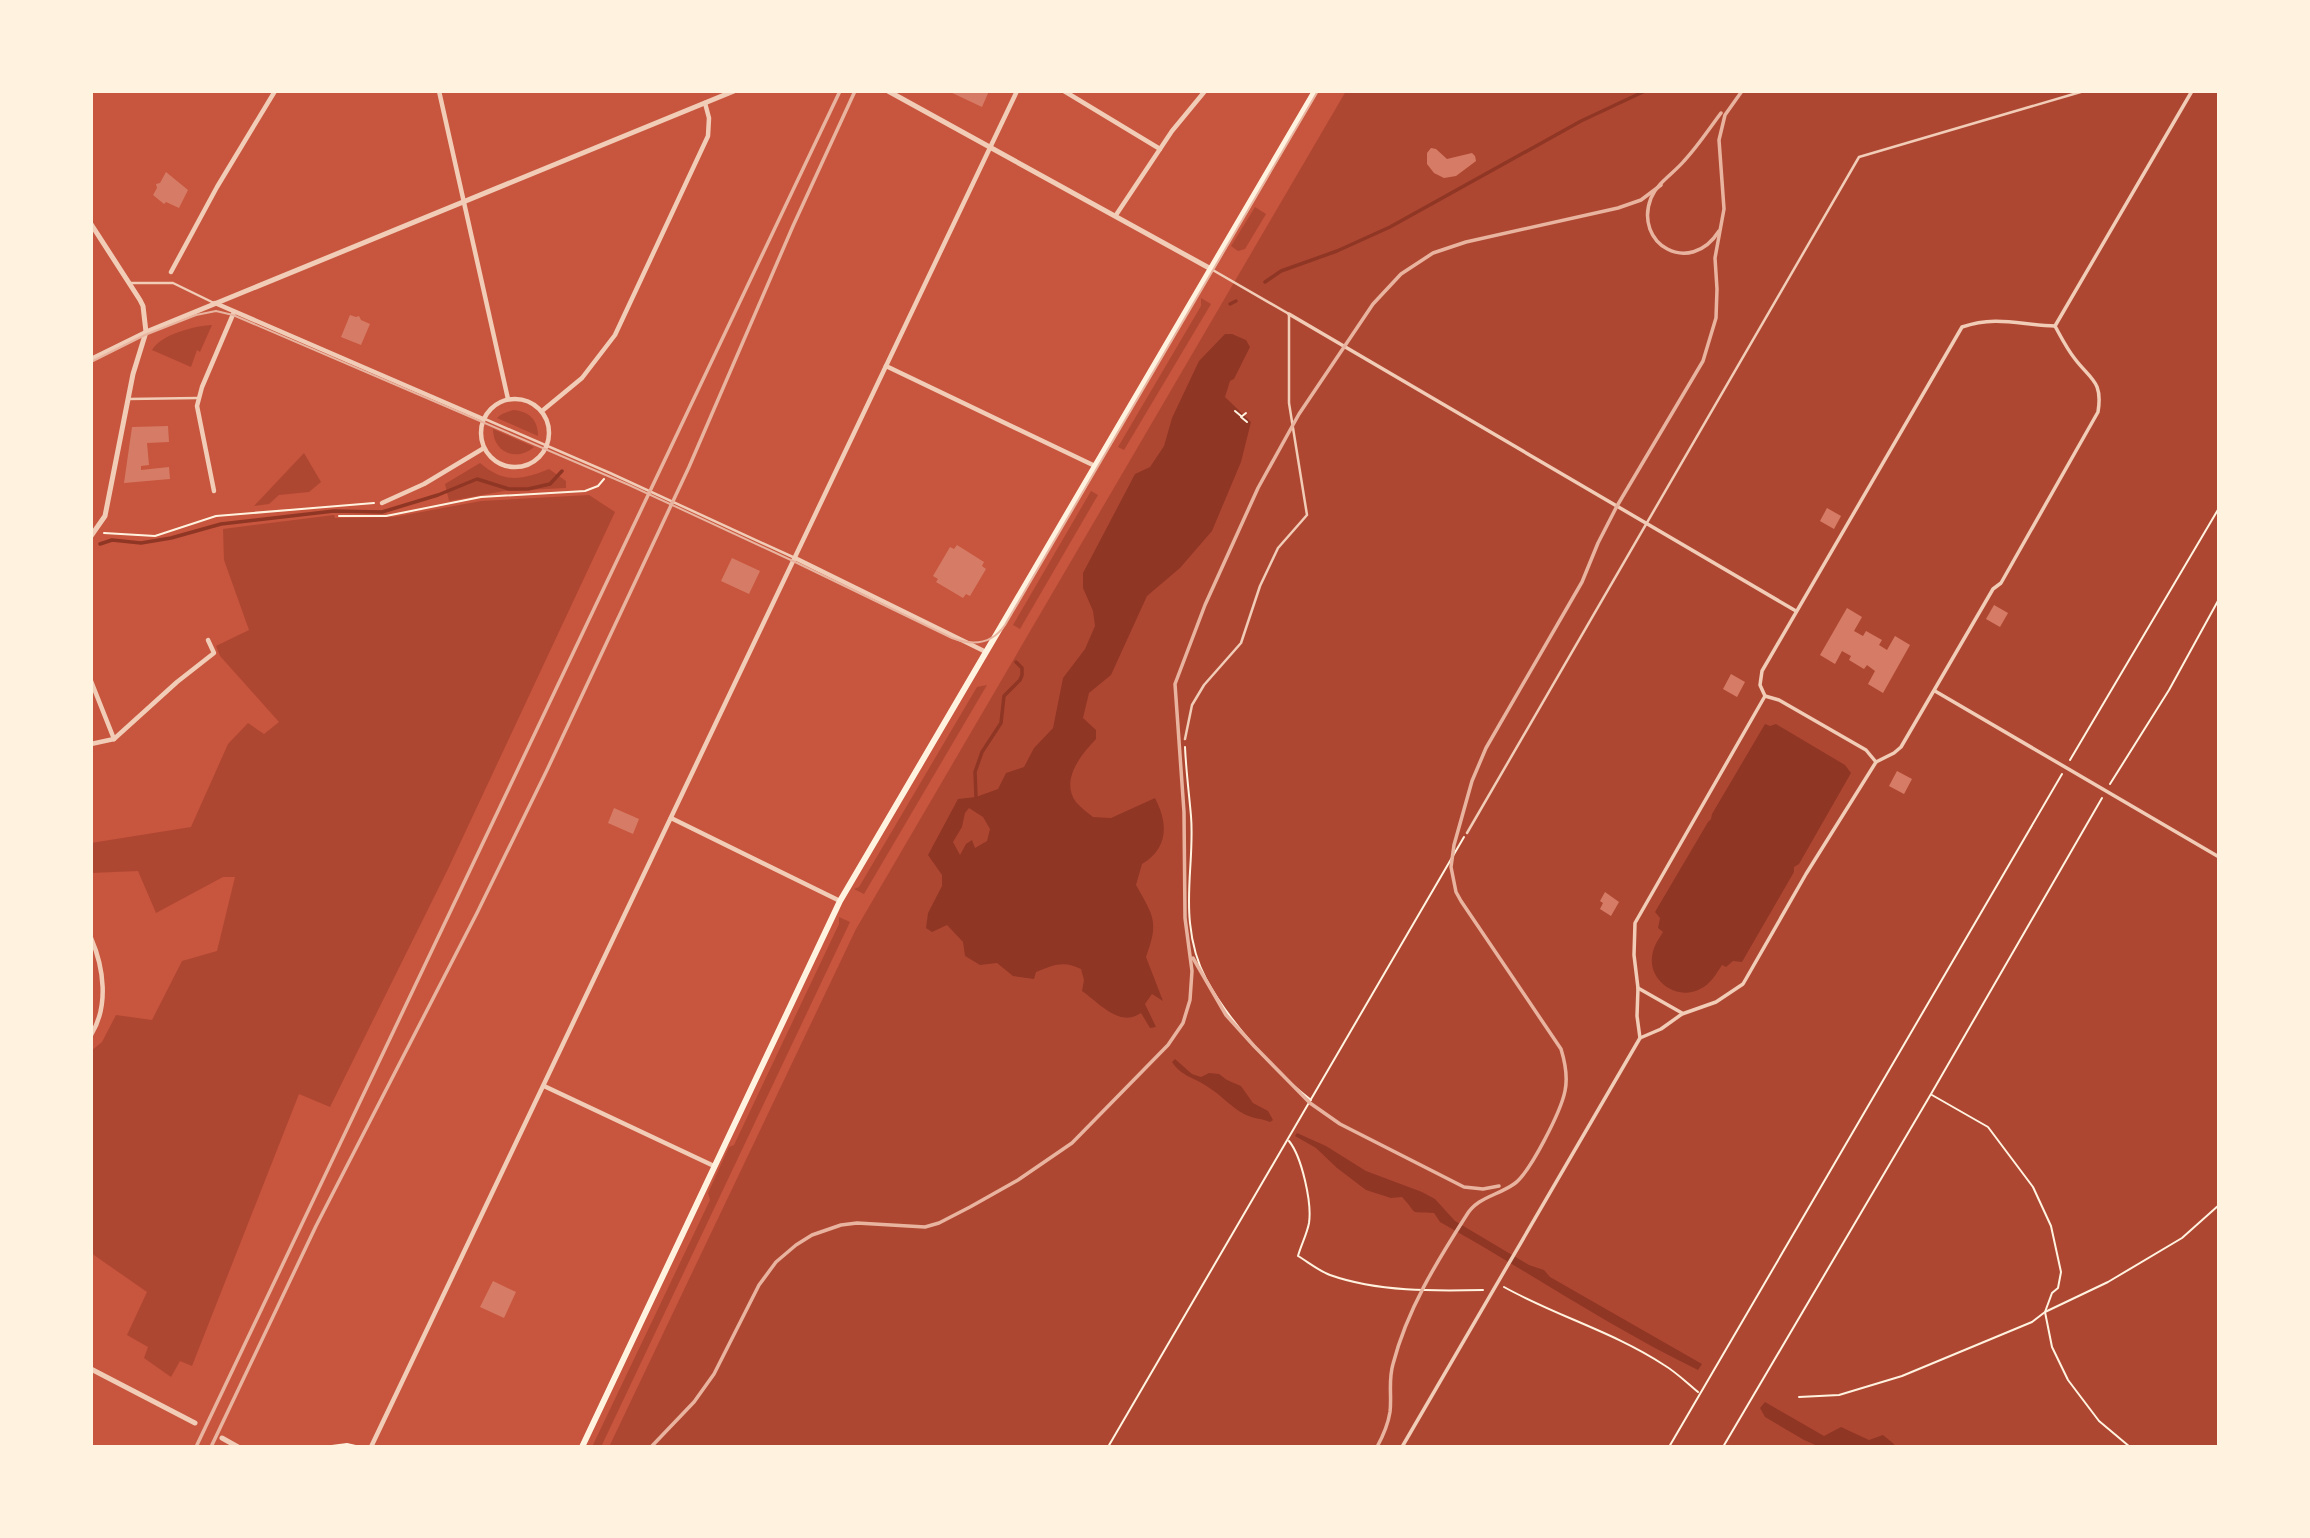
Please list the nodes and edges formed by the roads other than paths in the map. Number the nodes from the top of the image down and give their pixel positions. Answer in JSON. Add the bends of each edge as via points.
{"nodes":[{"id":1,"x":275,"y":91,"type":"edge"},
{"id":2,"x":439,"y":91,"type":"edge"},
{"id":3,"x":734,"y":91,"type":"edge"},
{"id":4,"x":888,"y":91,"type":"edge"},
{"id":5,"x":1017,"y":91,"type":"edge"},
{"id":6,"x":1205,"y":91,"type":"edge"},
{"id":7,"x":1315,"y":91,"type":"edge"},
{"id":8,"x":2084,"y":91,"type":"edge"},
{"id":9,"x":2192,"y":91,"type":"edge"},
{"id":10,"x":1068,"y":92,"type":"edge"},
{"id":11,"x":705,"y":103,"type":"junction"},
{"id":12,"x":990,"y":147,"type":"junction"},
{"id":13,"x":1160,"y":149,"type":"junction"},
{"id":14,"x":463,"y":201,"type":"junction"},
{"id":15,"x":1116,"y":215,"type":"junction"},
{"id":16,"x":91,"y":224,"type":"edge"},
{"id":17,"x":1211,"y":269,"type":"junction"},
{"id":18,"x":171,"y":272,"type":"dead end"},
{"id":19,"x":129,"y":283,"type":"junction"},
{"id":20,"x":214,"y":303,"type":"junction"},
{"id":21,"x":234,"y":312,"type":"junction"},
{"id":22,"x":1289,"y":314,"type":"junction"},
{"id":23,"x":2055,"y":326,"type":"junction"},
{"id":24,"x":146,"y":332,"type":"junction"},
{"id":25,"x":91,"y":359,"type":"edge"},
{"id":26,"x":886,"y":366,"type":"junction"},
{"id":27,"x":128,"y":398,"type":"junction"},
{"id":28,"x":198,"y":398,"type":"junction"},
{"id":29,"x":508,"y":399,"type":"junction"},
{"id":30,"x":542,"y":411,"type":"junction"},
{"id":31,"x":483,"y":419,"type":"junction"},
{"id":32,"x":547,"y":445,"type":"junction"},
{"id":33,"x":484,"y":448,"type":"junction"},
{"id":34,"x":1095,"y":466,"type":"junction"},
{"id":35,"x":214,"y":491,"type":"dead end"},
{"id":36,"x":382,"y":503,"type":"road end"},
{"id":37,"x":1647,"y":524,"type":"junction"},
{"id":38,"x":91,"y":536,"type":"edge"},
{"id":39,"x":795,"y":558,"type":"junction"},
{"id":40,"x":1796,"y":611,"type":"junction"},
{"id":41,"x":208,"y":640,"type":"dead end"},
{"id":42,"x":986,"y":652,"type":"junction"},
{"id":43,"x":91,"y":681,"type":"edge"},
{"id":44,"x":1935,"y":691,"type":"junction"},
{"id":45,"x":1765,"y":696,"type":"junction"},
{"id":46,"x":1185,"y":738,"type":"road end"},
{"id":47,"x":114,"y":739,"type":"junction"},
{"id":48,"x":91,"y":744,"type":"edge"},
{"id":49,"x":1876,"y":762,"type":"junction"},
{"id":50,"x":671,"y":818,"type":"junction"},
{"id":51,"x":1467,"y":832,"type":"road end"},
{"id":52,"x":2219,"y":857,"type":"edge"},
{"id":53,"x":840,"y":901,"type":"junction"},
{"id":54,"x":91,"y":937,"type":"edge"},
{"id":55,"x":1638,"y":988,"type":"junction"},
{"id":56,"x":1682,"y":1014,"type":"junction"},
{"id":57,"x":91,"y":1035,"type":"edge"},
{"id":58,"x":1640,"y":1038,"type":"junction"},
{"id":59,"x":543,"y":1086,"type":"junction"},
{"id":60,"x":714,"y":1166,"type":"junction"},
{"id":61,"x":91,"y":1369,"type":"edge"},
{"id":62,"x":195,"y":1423,"type":"dead end"},
{"id":63,"x":222,"y":1438,"type":"dead end"},
{"id":64,"x":238,"y":1447,"type":"edge"},
{"id":65,"x":372,"y":1447,"type":"edge"},
{"id":66,"x":582,"y":1447,"type":"edge"},
{"id":67,"x":1402,"y":1447,"type":"edge"}],
"edges":[{"from":1,"to":18,"type":"street"},
{"from":2,"to":14,"type":"street"},
{"from":3,"to":11,"type":"street"},
{"from":4,"to":12,"type":"street"},
{"from":5,"to":12,"type":"street"},
{"from":6,"to":13,"type":"street"},
{"from":7,"to":17,"type":"main road"},
{"from":8,"to":37,"type":"lane","via":[[1859,157]]},
{"from":9,"to":23,"type":"street"},
{"from":10,"to":13,"type":"street"},
{"from":11,"to":14,"type":"street"},
{"from":11,"to":30,"type":"street","via":[[708,136],[615,335],[582,378]]},
{"from":12,"to":15,"type":"street"},
{"from":12,"to":26,"type":"street"},
{"from":13,"to":15,"type":"street"},
{"from":14,"to":20,"type":"street"},
{"from":14,"to":29,"type":"street"},
{"from":15,"to":17,"type":"street"},
{"from":16,"to":19,"type":"street"},
{"from":17,"to":22,"type":"lane"},
{"from":17,"to":34,"type":"main road"},
{"from":19,"to":20,"type":"lane","via":[[173,282]]},
{"from":19,"to":24,"type":"street","via":[[143,306]]},
{"from":20,"to":21,"type":"street"},
{"from":20,"to":24,"type":"street"},
{"from":21,"to":28,"type":"street"},
{"from":21,"to":31,"type":"street"},
{"from":22,"to":37,"type":"street"},
{"from":22,"to":46,"type":"lane","via":[[1289,403],[1307,515],[1278,548],[1241,643],[1192,705]]},
{"from":23,"to":40,"type":"street","via":[[1982,320],[1962,327]]},
{"from":23,"to":44,"type":"street","via":[[2074,358],[2095,379],[2098,412]]},
{"from":24,"to":25,"type":"street"},
{"from":24,"to":27,"type":"street"},
{"from":26,"to":34,"type":"street"},
{"from":26,"to":39,"type":"street"},
{"from":27,"to":28,"type":"lane"},
{"from":27,"to":38,"type":"street","via":[[104,516]]},
{"from":28,"to":35,"type":"street"},
{"from":29,"to":30,"type":"street","via":[[527,400]]},
{"from":29,"to":31,"type":"street","via":[[491,407]]},
{"from":30,"to":32,"type":"street","via":[[550,431]]},
{"from":31,"to":32,"type":"lane"},
{"from":31,"to":33,"type":"street"},
{"from":32,"to":33,"type":"street","via":[[539,457],[520,467],[499,463]]},
{"from":32,"to":39,"type":"lane"},
{"from":33,"to":36,"type":"street"},
{"from":34,"to":42,"type":"main road"},
{"from":37,"to":40,"type":"street"},
{"from":37,"to":51,"type":"lane"},
{"from":39,"to":42,"type":"street"},
{"from":39,"to":50,"type":"street"},
{"from":40,"to":45,"type":"street","via":[[1762,671],[1760,684]]},
{"from":41,"to":47,"type":"street","via":[[214,653]]},
{"from":42,"to":53,"type":"main road"},
{"from":43,"to":47,"type":"street"},
{"from":44,"to":49,"type":"street","via":[[1901,747]]},
{"from":44,"to":52,"type":"street"},
{"from":45,"to":49,"type":"street","via":[[1866,750]]},
{"from":45,"to":55,"type":"street","via":[[1635,923]]},
{"from":47,"to":48,"type":"street"},
{"from":49,"to":56,"type":"street","via":[[1743,984],[1716,1002]]},
{"from":50,"to":53,"type":"street"},
{"from":50,"to":59,"type":"street"},
{"from":53,"to":60,"type":"main road"},
{"from":54,"to":57,"type":"street","via":[[102,972],[103,1007]]},
{"from":55,"to":56,"type":"street"},
{"from":55,"to":58,"type":"street"},
{"from":56,"to":58,"type":"street"},
{"from":58,"to":67,"type":"street"},
{"from":59,"to":60,"type":"street"},
{"from":59,"to":65,"type":"street"},
{"from":60,"to":66,"type":"main road"},
{"from":61,"to":62,"type":"street"},
{"from":63,"to":64,"type":"street"}]}
